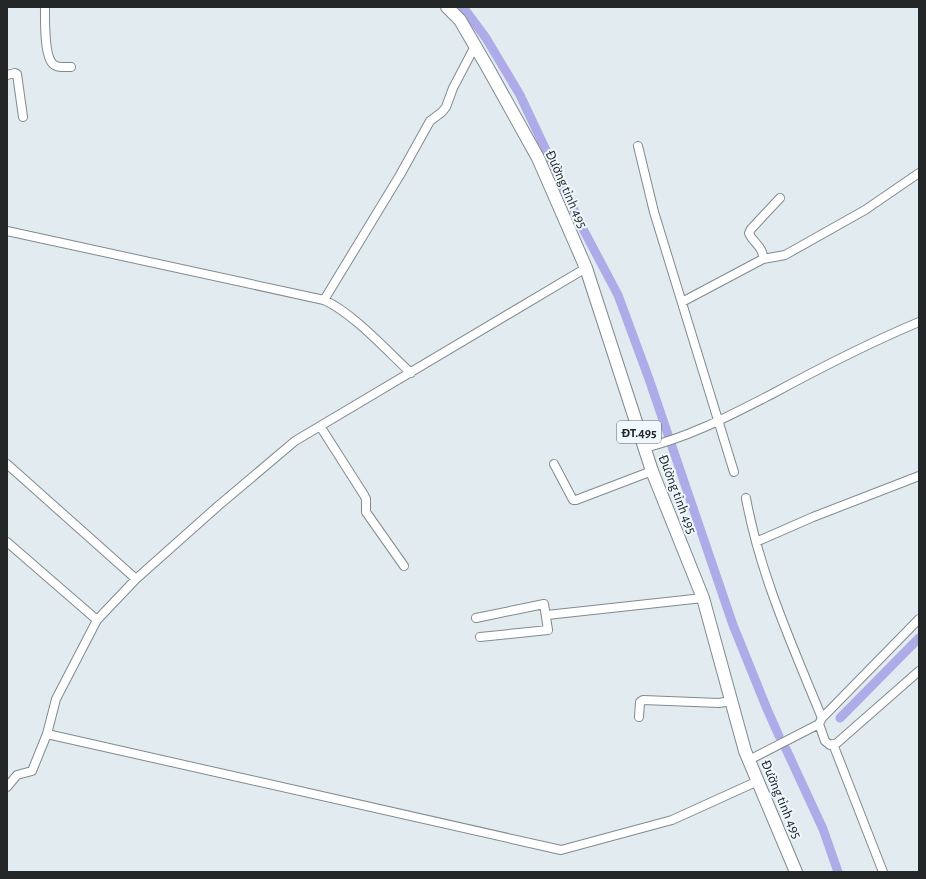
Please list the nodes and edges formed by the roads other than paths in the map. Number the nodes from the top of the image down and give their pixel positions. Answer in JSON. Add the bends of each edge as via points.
{"nodes":[{"id":1,"x":45,"y":7,"type":"edge"},
{"id":2,"x":447,"y":7,"type":"edge"},
{"id":3,"x":475,"y":46,"type":"junction"},
{"id":4,"x":71,"y":67,"type":"dead end"},
{"id":5,"x":7,"y":75,"type":"edge"},
{"id":6,"x":23,"y":117,"type":"dead end"},
{"id":7,"x":638,"y":146,"type":"dead end"},
{"id":8,"x":919,"y":174,"type":"edge"},
{"id":9,"x":780,"y":198,"type":"dead end"},
{"id":10,"x":7,"y":231,"type":"edge"},
{"id":11,"x":763,"y":258,"type":"junction"},
{"id":12,"x":586,"y":268,"type":"junction"},
{"id":13,"x":324,"y":300,"type":"junction"},
{"id":14,"x":682,"y":302,"type":"junction"},
{"id":15,"x":919,"y":322,"type":"edge"},
{"id":16,"x":411,"y":373,"type":"junction"},
{"id":17,"x":718,"y":422,"type":"junction"},
{"id":18,"x":320,"y":426,"type":"junction"},
{"id":19,"x":644,"y":448,"type":"junction"},
{"id":20,"x":7,"y":464,"type":"edge"},
{"id":21,"x":554,"y":464,"type":"dead end"},
{"id":22,"x":652,"y":472,"type":"junction"},
{"id":23,"x":734,"y":472,"type":"dead end"},
{"id":24,"x":919,"y":476,"type":"edge"},
{"id":25,"x":746,"y":498,"type":"dead end"},
{"id":26,"x":7,"y":542,"type":"edge"},
{"id":27,"x":756,"y":542,"type":"junction"},
{"id":28,"x":404,"y":566,"type":"dead end"},
{"id":29,"x":136,"y":579,"type":"junction"},
{"id":30,"x":703,"y":598,"type":"junction"},
{"id":31,"x":547,"y":615,"type":"junction"},
{"id":32,"x":476,"y":618,"type":"dead end"},
{"id":33,"x":919,"y":619,"type":"edge"},
{"id":34,"x":97,"y":620,"type":"junction"},
{"id":35,"x":480,"y":637,"type":"dead end"},
{"id":36,"x":919,"y":671,"type":"edge"},
{"id":37,"x":731,"y":701,"type":"junction"},
{"id":38,"x":639,"y":717,"type":"dead end"},
{"id":39,"x":820,"y":721,"type":"junction"},
{"id":40,"x":47,"y":734,"type":"junction"},
{"id":41,"x":832,"y":744,"type":"junction"},
{"id":42,"x":749,"y":760,"type":"junction"},
{"id":43,"x":758,"y":781,"type":"junction"},
{"id":44,"x":7,"y":786,"type":"edge"},
{"id":45,"x":796,"y":872,"type":"edge"},
{"id":46,"x":883,"y":872,"type":"edge"}],
"edges":[{"from":1,"to":4,"type":"street","via":[[45,36],[50,59],[58,66]]},
{"from":2,"to":3,"type":"main road","name":"Đường tỉnh 495","number":"ĐT.495","via":[[460,20]]},
{"from":3,"to":12,"type":"main road","name":"Đường tỉnh 495","number":"ĐT.495","via":[[538,158]]},
{"from":3,"to":13,"type":"street","via":[[446,106],[430,121]]},
{"from":5,"to":6,"type":"street","via":[[17,74]]},
{"from":7,"to":14,"type":"street","via":[[654,212]]},
{"from":8,"to":11,"type":"street","via":[[865,210],[785,255]]},
{"from":9,"to":11,"type":"street","via":[[749,233]]},
{"from":10,"to":13,"type":"street"},
{"from":11,"to":14,"type":"street"},
{"from":12,"to":16,"type":"street"},
{"from":12,"to":19,"type":"main road","name":"Đường tỉnh 495","number":"ĐT.495"},
{"from":13,"to":16,"type":"street","via":[[361,326]]},
{"from":14,"to":17,"type":"street"},
{"from":15,"to":17,"type":"street","via":[[819,369]]},
{"from":16,"to":18,"type":"street"},
{"from":17,"to":19,"type":"street","via":[[682,437]]},
{"from":17,"to":23,"type":"street"},
{"from":18,"to":28,"type":"street","via":[[364,495],[366,512]]},
{"from":18,"to":29,"type":"street","via":[[295,441]]},
{"from":19,"to":22,"type":"main road","name":"Đường tỉnh 495","number":"ĐT.495"},
{"from":20,"to":29,"type":"street"},
{"from":21,"to":22,"type":"street","via":[[573,500]]},
{"from":22,"to":30,"type":"main road","name":"Đường tỉnh 495","number":"ĐT.495"},
{"from":24,"to":27,"type":"street"},
{"from":25,"to":27,"type":"street"},
{"from":26,"to":34,"type":"street"},
{"from":27,"to":39,"type":"street"},
{"from":29,"to":34,"type":"street"},
{"from":30,"to":31,"type":"street"},
{"from":30,"to":37,"type":"main road","name":"Đường tỉnh 495","number":"ĐT.495"},
{"from":31,"to":32,"type":"street","via":[[544,604]]},
{"from":31,"to":35,"type":"street","via":[[548,630]]},
{"from":33,"to":39,"type":"street"},
{"from":34,"to":40,"type":"street","via":[[56,699]]},
{"from":36,"to":41,"type":"street","via":[[837,743]]},
{"from":37,"to":38,"type":"street","via":[[719,703],[643,700],[640,702]]},
{"from":37,"to":42,"type":"main road","name":"Đường tỉnh 495","number":"ĐT.495"},
{"from":39,"to":41,"type":"street","via":[[825,741]]},
{"from":39,"to":42,"type":"street"},
{"from":40,"to":43,"type":"street","via":[[561,850],[672,820]]},
{"from":40,"to":44,"type":"street","via":[[32,771],[17,775]]},
{"from":41,"to":46,"type":"street"},
{"from":42,"to":43,"type":"main road","name":"Đường tỉnh 495","number":"ĐT.495"},
{"from":43,"to":45,"type":"main road","name":"Đường tỉnh 495","number":"ĐT.495"}]}
